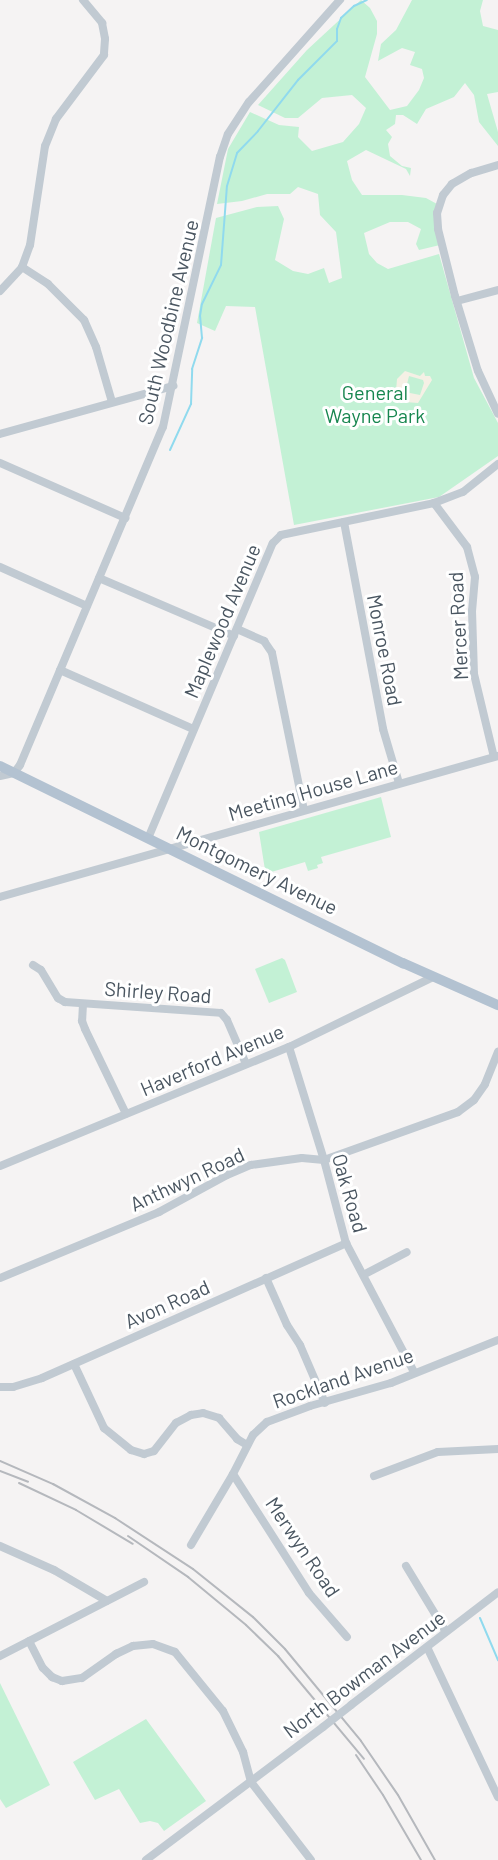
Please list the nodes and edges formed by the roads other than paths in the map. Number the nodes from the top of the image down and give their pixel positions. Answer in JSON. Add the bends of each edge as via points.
{"nodes":[{"id":1,"x":83,"y":0,"type":"edge"},
{"id":2,"x":340,"y":0,"type":"edge"},
{"id":3,"x":498,"y":165,"type":"edge"},
{"id":4,"x":22,"y":267,"type":"junction"},
{"id":5,"x":498,"y":290,"type":"edge"},
{"id":6,"x":0,"y":291,"type":"edge"},
{"id":7,"x":457,"y":301,"type":"junction"},
{"id":8,"x":173,"y":386,"type":"junction"},
{"id":9,"x":112,"y":402,"type":"junction"},
{"id":10,"x":498,"y":414,"type":"edge"},
{"id":11,"x":0,"y":434,"type":"edge"},
{"id":12,"x":0,"y":463,"type":"edge"},
{"id":13,"x":498,"y":464,"type":"edge"},
{"id":14,"x":434,"y":503,"type":"junction"},
{"id":15,"x":125,"y":518,"type":"junction"},
{"id":16,"x":344,"y":522,"type":"junction"},
{"id":17,"x":0,"y":567,"type":"edge"},
{"id":18,"x":99,"y":578,"type":"junction"},
{"id":19,"x":87,"y":606,"type":"junction"},
{"id":20,"x":236,"y":633,"type":"junction"},
{"id":21,"x":60,"y":670,"type":"junction"},
{"id":22,"x":193,"y":729,"type":"junction"},
{"id":23,"x":496,"y":757,"type":"edge"},
{"id":24,"x":0,"y":766,"type":"edge"},
{"id":25,"x":14,"y":773,"type":"junction"},
{"id":26,"x":0,"y":776,"type":"edge"},
{"id":27,"x":399,"y":783,"type":"junction"},
{"id":28,"x":304,"y":810,"type":"junction"},
{"id":29,"x":149,"y":836,"type":"junction"},
{"id":30,"x":170,"y":847,"type":"junction"},
{"id":31,"x":0,"y":897,"type":"edge"},
{"id":32,"x":33,"y":965,"type":"dead end"},
{"id":33,"x":433,"y":977,"type":"junction"},
{"id":34,"x":83,"y":1004,"type":"junction"},
{"id":35,"x":498,"y":1005,"type":"edge"},
{"id":36,"x":289,"y":1047,"type":"junction"},
{"id":37,"x":498,"y":1051,"type":"edge"},
{"id":38,"x":246,"y":1065,"type":"junction"},
{"id":39,"x":126,"y":1114,"type":"junction"},
{"id":40,"x":324,"y":1160,"type":"junction"},
{"id":41,"x":0,"y":1166,"type":"edge"},
{"id":42,"x":346,"y":1243,"type":"junction"},
{"id":43,"x":407,"y":1252,"type":"dead end"},
{"id":44,"x":365,"y":1274,"type":"junction"},
{"id":45,"x":0,"y":1278,"type":"edge"},
{"id":46,"x":266,"y":1278,"type":"junction"},
{"id":47,"x":498,"y":1340,"type":"edge"},
{"id":48,"x":74,"y":1364,"type":"junction"},
{"id":49,"x":414,"y":1372,"type":"junction"},
{"id":50,"x":0,"y":1387,"type":"edge"},
{"id":51,"x":325,"y":1402,"type":"junction"},
{"id":52,"x":247,"y":1445,"type":"junction"},
{"id":53,"x":498,"y":1449,"type":"edge"},
{"id":54,"x":233,"y":1474,"type":"junction"},
{"id":55,"x":374,"y":1476,"type":"dead end"},
{"id":56,"x":191,"y":1545,"type":"dead end"},
{"id":57,"x":0,"y":1546,"type":"edge"},
{"id":58,"x":406,"y":1566,"type":"dead end"},
{"id":59,"x":144,"y":1582,"type":"dead end"},
{"id":60,"x":498,"y":1592,"type":"edge"},
{"id":61,"x":107,"y":1601,"type":"junction"},
{"id":62,"x":446,"y":1632,"type":"junction"},
{"id":63,"x":348,"y":1637,"type":"dead end"},
{"id":64,"x":29,"y":1641,"type":"junction"},
{"id":65,"x":427,"y":1647,"type":"junction"},
{"id":66,"x":0,"y":1656,"type":"edge"},
{"id":67,"x":250,"y":1782,"type":"junction"},
{"id":68,"x":498,"y":1797,"type":"edge"},
{"id":69,"x":146,"y":1860,"type":"edge"},
{"id":70,"x":311,"y":1860,"type":"edge"}],
"edges":[{"from":1,"to":4,"type":"street","via":[[102,23],[104,55],[56,119],[45,146],[30,245]]},
{"from":2,"to":8,"type":"street","name":"South Woodbine Avenue","via":[[249,102],[228,134]]},
{"from":3,"to":7,"type":"street","via":[[452,183],[437,213]]},
{"from":4,"to":6,"type":"street"},
{"from":4,"to":9,"type":"street","via":[[48,284],[84,320]]},
{"from":5,"to":7,"type":"street"},
{"from":7,"to":10,"type":"street","via":[[478,371]]},
{"from":8,"to":9,"type":"street"},
{"from":8,"to":15,"type":"street","name":"South Woodbine Avenue","via":[[163,427]]},
{"from":9,"to":11,"type":"street"},
{"from":12,"to":15,"type":"street"},
{"from":13,"to":14,"type":"street","name":"Maplewood Avenue","via":[[463,492]]},
{"from":14,"to":16,"type":"street","name":"Maplewood Avenue"},
{"from":14,"to":23,"type":"street","name":"Mercer Road","via":[[467,547],[475,577],[474,674]]},
{"from":15,"to":18,"type":"street","name":"South Woodbine Avenue"},
{"from":16,"to":20,"type":"street","name":"Maplewood Avenue","via":[[281,535],[273,543]]},
{"from":16,"to":27,"type":"street","name":"Monroe Road","via":[[383,729]]},
{"from":17,"to":19,"type":"street"},
{"from":18,"to":19,"type":"street","name":"South Woodbine Avenue"},
{"from":18,"to":20,"type":"street"},
{"from":19,"to":21,"type":"street","name":"South Woodbine Avenue"},
{"from":20,"to":22,"type":"street","name":"Maplewood Avenue"},
{"from":20,"to":28,"type":"street","via":[[264,641],[273,653]]},
{"from":21,"to":22,"type":"street"},
{"from":21,"to":25,"type":"street","name":"South Woodbine Avenue"},
{"from":22,"to":29,"type":"street","name":"Maplewood Avenue"},
{"from":23,"to":27,"type":"street","name":"Meeting House Lane"},
{"from":24,"to":25,"type":"main road","name":"Montgomery Avenue"},
{"from":25,"to":26,"type":"street"},
{"from":25,"to":29,"type":"main road","name":"Montgomery Avenue"},
{"from":27,"to":28,"type":"street","name":"Meeting House Lane"},
{"from":28,"to":30,"type":"street","name":"Meeting House Lane"},
{"from":29,"to":30,"type":"main road","name":"Montgomery Avenue"},
{"from":30,"to":31,"type":"street","name":"Meeting House Lane"},
{"from":30,"to":33,"type":"main road","name":"Montgomery Avenue"},
{"from":32,"to":34,"type":"street","via":[[57,998]]},
{"from":33,"to":35,"type":"main road","name":"Montgomery Avenue"},
{"from":33,"to":36,"type":"street","name":"Haverford Avenue"},
{"from":34,"to":38,"type":"street","name":"Shirley Road","via":[[221,1013]]},
{"from":34,"to":39,"type":"street","name":"Shirley Road","via":[[85,1029]]},
{"from":36,"to":38,"type":"street","name":"Haverford Avenue"},
{"from":36,"to":40,"type":"street","name":"Oak Road"},
{"from":37,"to":40,"type":"street","name":"Anthwyn Road","via":[[474,1100],[458,1112]]},
{"from":38,"to":39,"type":"street","name":"Haverford Avenue"},
{"from":39,"to":41,"type":"street","name":"Haverford Avenue"},
{"from":40,"to":42,"type":"street","name":"Oak Road"},
{"from":40,"to":45,"type":"street","name":"Anthwyn Road","via":[[302,1158],[251,1165],[159,1212]]},
{"from":42,"to":44,"type":"street","name":"Oak Road"},
{"from":42,"to":46,"type":"street","name":"Avon Road"},
{"from":43,"to":44,"type":"street"},
{"from":44,"to":49,"type":"street","name":"Oak Road"},
{"from":46,"to":48,"type":"street","name":"Avon Road"},
{"from":46,"to":51,"type":"street"},
{"from":47,"to":49,"type":"street","name":"Rockland Avenue"},
{"from":48,"to":50,"type":"street","name":"Avon Road","via":[[28,1384]]},
{"from":48,"to":52,"type":"street","via":[[104,1428],[131,1450],[144,1454],[154,1451],[176,1423],[203,1413],[219,1418]]},
{"from":49,"to":51,"type":"street","name":"Rockland Avenue","via":[[382,1386]]},
{"from":51,"to":52,"type":"street","name":"Rockland Avenue","via":[[276,1417],[258,1429]]},
{"from":52,"to":54,"type":"street","name":"Rockland Avenue"},
{"from":53,"to":55,"type":"street","via":[[438,1452]]},
{"from":54,"to":56,"type":"street","name":"Rockland Avenue"},
{"from":54,"to":63,"type":"street","name":"Merwyn Road","via":[[309,1593]]},
{"from":57,"to":61,"type":"street","via":[[54,1570]]},
{"from":58,"to":62,"type":"street"},
{"from":59,"to":61,"type":"street"},
{"from":60,"to":62,"type":"street","name":"North Bowman Avenue"},
{"from":61,"to":64,"type":"street"},
{"from":62,"to":65,"type":"street","name":"North Bowman Avenue"},
{"from":64,"to":66,"type":"street"},
{"from":64,"to":67,"type":"street","via":[[43,1668],[62,1681],[82,1678],[128,1648],[153,1644],[175,1652],[232,1726]]},
{"from":65,"to":67,"type":"street","name":"North Bowman Avenue","bridge":true},
{"from":65,"to":68,"type":"street"},
{"from":67,"to":69,"type":"street","name":"North Bowman Avenue"},
{"from":67,"to":70,"type":"street"}]}
